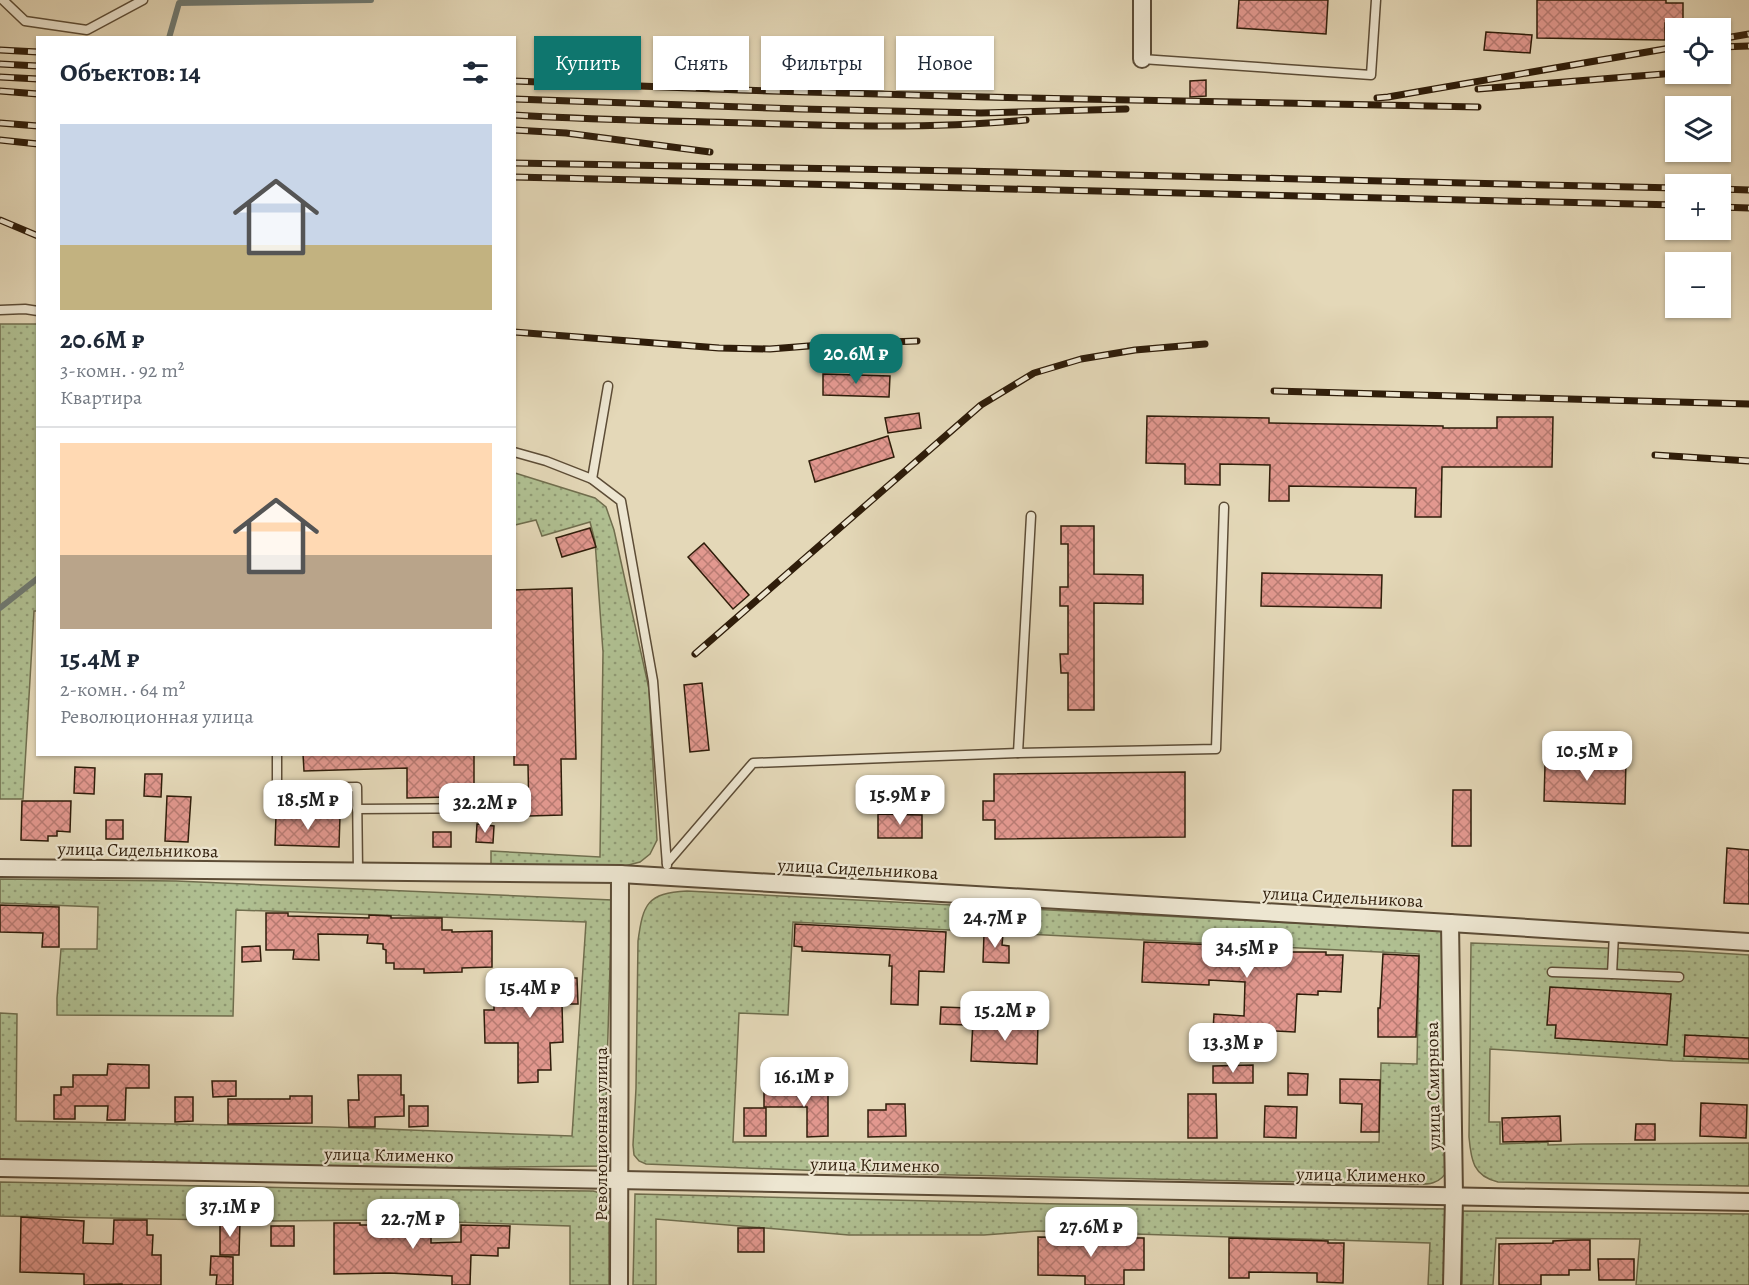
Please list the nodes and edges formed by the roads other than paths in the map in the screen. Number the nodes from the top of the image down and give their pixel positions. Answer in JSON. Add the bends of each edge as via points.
{"nodes":[{"id":1,"x":3,"y":0,"type":"edge"},
{"id":2,"x":143,"y":0,"type":"edge"},
{"id":3,"x":1142,"y":0,"type":"edge"},
{"id":4,"x":1376,"y":0,"type":"edge"},
{"id":5,"x":1142,"y":59,"type":"joint"},
{"id":6,"x":0,"y":310,"type":"edge"},
{"id":7,"x":36,"y":311,"type":"edge"},
{"id":8,"x":608,"y":386,"type":"dead end"},
{"id":9,"x":516,"y":453,"type":"edge"},
{"id":10,"x":592,"y":479,"type":"junction"},
{"id":11,"x":1224,"y":507,"type":"dead end"},
{"id":12,"x":1031,"y":516,"type":"dead end"},
{"id":13,"x":1018,"y":753,"type":"junction"},
{"id":14,"x":277,"y":756,"type":"edge"},
{"id":15,"x":510,"y":808,"type":"dead end"},
{"id":16,"x":357,"y":809,"type":"junction"},
{"id":17,"x":0,"y":868,"type":"edge"},
{"id":18,"x":668,"y":870,"type":"junction"},
{"id":19,"x":358,"y":872,"type":"junction"},
{"id":20,"x":620,"y":874,"type":"junction"},
{"id":21,"x":1450,"y":923,"type":"junction"},
{"id":22,"x":1614,"y":934,"type":"junction"},
{"id":23,"x":1749,"y":942,"type":"edge"},
{"id":24,"x":1552,"y":972,"type":"dead end"},
{"id":25,"x":1612,"y":974,"type":"junction"},
{"id":26,"x":1679,"y":977,"type":"dead end"},
{"id":27,"x":0,"y":1168,"type":"edge"},
{"id":28,"x":621,"y":1179,"type":"junction"},
{"id":29,"x":1454,"y":1197,"type":"junction"},
{"id":30,"x":1749,"y":1202,"type":"edge"},
{"id":31,"x":619,"y":1285,"type":"edge"},
{"id":32,"x":1452,"y":1285,"type":"edge"}],
"edges":[{"from":1,"to":2,"type":"lane","via":[[25,21],[87,30]]},
{"from":3,"to":5,"type":"street"},
{"from":4,"to":5,"type":"lane","via":[[1371,75]]},
{"from":6,"to":7,"type":"lane"},
{"from":8,"to":10,"type":"lane"},
{"from":9,"to":10,"type":"lane"},
{"from":10,"to":18,"type":"lane","via":[[621,501],[653,681]]},
{"from":11,"to":13,"type":"lane","via":[[1216,749]]},
{"from":12,"to":13,"type":"lane"},
{"from":13,"to":18,"type":"lane","via":[[753,764]]},
{"from":14,"to":16,"type":"lane","via":[[277,788],[357,787]]},
{"from":15,"to":16,"type":"lane"},
{"from":16,"to":19,"type":"lane"},
{"from":17,"to":19,"type":"street","name":"улица Сидельникова"},
{"from":18,"to":20,"type":"street","name":"улица Сидельникова"},
{"from":18,"to":21,"type":"street","name":"улица Сидельникова"},
{"from":19,"to":20,"type":"street","name":"улица Сидельникова"},
{"from":20,"to":28,"type":"street","name":"Революционная улица"},
{"from":21,"to":22,"type":"street","name":"улица Сидельникова"},
{"from":21,"to":29,"type":"street","name":"улица Смирнова"},
{"from":22,"to":23,"type":"street","name":"улица Сидельникова"},
{"from":22,"to":25,"type":"lane"},
{"from":24,"to":25,"type":"lane"},
{"from":25,"to":26,"type":"lane"},
{"from":27,"to":28,"type":"street","name":"улица Клименко"},
{"from":28,"to":29,"type":"street","name":"улица Клименко"},
{"from":28,"to":31,"type":"street","name":"Революционная улица"},
{"from":29,"to":30,"type":"street","name":"улица Клименко"},
{"from":29,"to":32,"type":"street","name":"улица Смирнова"}]}
